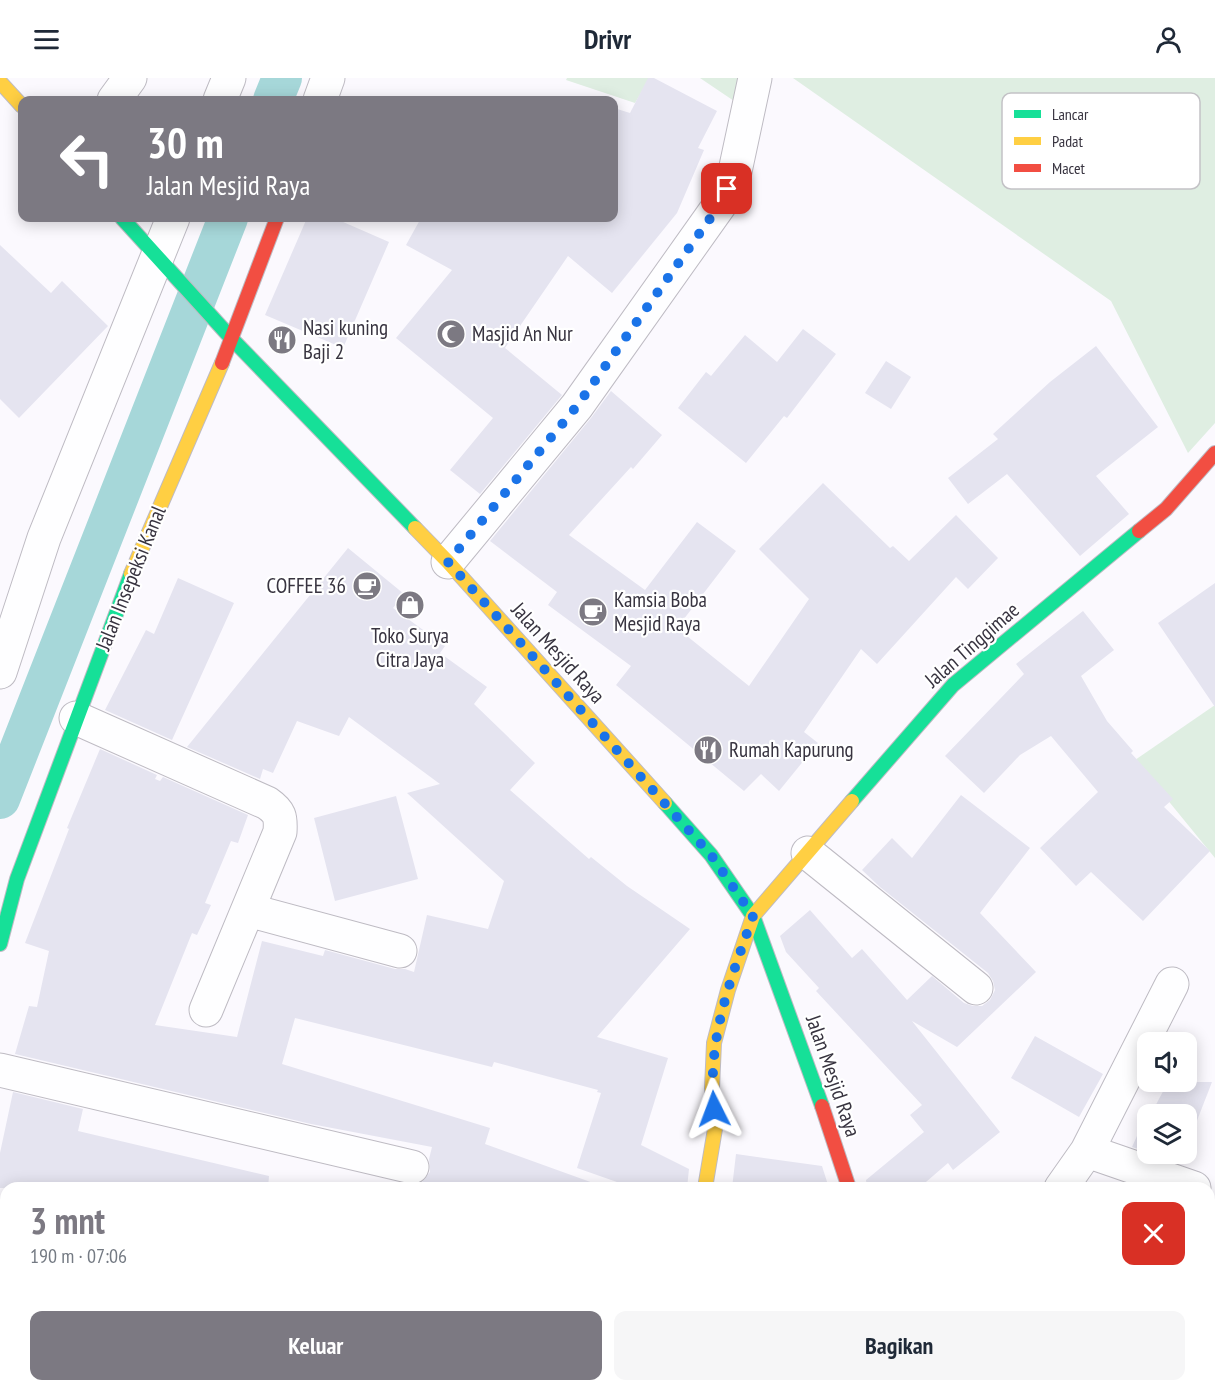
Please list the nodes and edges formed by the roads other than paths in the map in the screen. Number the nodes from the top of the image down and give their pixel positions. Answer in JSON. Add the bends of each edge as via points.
{"nodes":[{"id":1,"x":130,"y":78,"type":"edge"},
{"id":2,"x":229,"y":78,"type":"edge"},
{"id":3,"x":328,"y":78,"type":"edge"},
{"id":4,"x":755,"y":78,"type":"edge"},
{"id":5,"x":0,"y":81,"type":"edge"},
{"id":6,"x":117,"y":96,"type":"edge"},
{"id":7,"x":222,"y":96,"type":"edge"},
{"id":8,"x":321,"y":96,"type":"edge"},
{"id":9,"x":18,"y":101,"type":"edge"},
{"id":10,"x":126,"y":222,"type":"edge"},
{"id":11,"x":172,"y":222,"type":"edge"},
{"id":12,"x":276,"y":222,"type":"edge"},
{"id":13,"x":161,"y":260,"type":"junction"},
{"id":14,"x":232,"y":339,"type":"junction"},
{"id":15,"x":1215,"y":453,"type":"edge"},
{"id":16,"x":448,"y":562,"type":"junction"},
{"id":17,"x":0,"y":672,"type":"edge"},
{"id":18,"x":76,"y":718,"type":"junction"},
{"id":19,"x":808,"y":853,"type":"junction"},
{"id":20,"x":248,"y":910,"type":"junction"},
{"id":21,"x":753,"y":916,"type":"junction"},
{"id":22,"x":0,"y":944,"type":"edge"},
{"id":23,"x":400,"y":951,"type":"dead end"},
{"id":24,"x":1172,"y":984,"type":"dead end"},
{"id":25,"x":976,"y":988,"type":"dead end"},
{"id":26,"x":206,"y":1010,"type":"dead end"},
{"id":27,"x":0,"y":1070,"type":"edge"},
{"id":28,"x":1087,"y":1151,"type":"junction"},
{"id":29,"x":412,"y":1167,"type":"dead end"},
{"id":30,"x":706,"y":1182,"type":"edge"},
{"id":31,"x":847,"y":1182,"type":"edge"},
{"id":32,"x":1065,"y":1182,"type":"edge"},
{"id":33,"x":1177,"y":1182,"type":"edge"}],
"edges":[{"from":1,"to":6,"type":"street"},
{"from":2,"to":7,"type":"street"},
{"from":3,"to":8,"type":"street"},
{"from":4,"to":16,"type":"street","via":[[734,176],[721,203],[577,406]]},
{"from":5,"to":9,"type":"street"},
{"from":10,"to":13,"type":"street","name":"Jalan Mesjid Raya"},
{"from":11,"to":13,"type":"street"},
{"from":12,"to":14,"type":"street","name":"Jalan Insepeksi Kanal"},
{"from":13,"to":14,"type":"street","name":"Jalan Mesjid Raya"},
{"from":13,"to":17,"type":"street","via":[[44,538]]},
{"from":14,"to":16,"type":"street","name":"Jalan Mesjid Raya"},
{"from":14,"to":18,"type":"street","name":"Jalan Insepeksi Kanal","via":[[140,549]]},
{"from":15,"to":19,"type":"street","name":"Jalan Tinggimae","via":[[1167,509],[953,685]]},
{"from":16,"to":21,"type":"street","name":"Jalan Mesjid Raya","via":[[711,855]]},
{"from":18,"to":20,"type":"street","via":[[278,811],[280,832]]},
{"from":18,"to":22,"type":"street","name":"Jalan Insepeksi Kanal","via":[[17,879]]},
{"from":19,"to":21,"type":"street","name":"Jalan Tinggimae"},
{"from":19,"to":25,"type":"street"},
{"from":20,"to":23,"type":"street"},
{"from":20,"to":26,"type":"street"},
{"from":21,"to":30,"type":"street","via":[[714,1043],[712,1088],[716,1129]]},
{"from":21,"to":31,"type":"street","name":"Jalan Mesjid Raya"},
{"from":24,"to":28,"type":"street"},
{"from":27,"to":29,"type":"street"},
{"from":28,"to":32,"type":"street"},
{"from":28,"to":33,"type":"street"}]}
